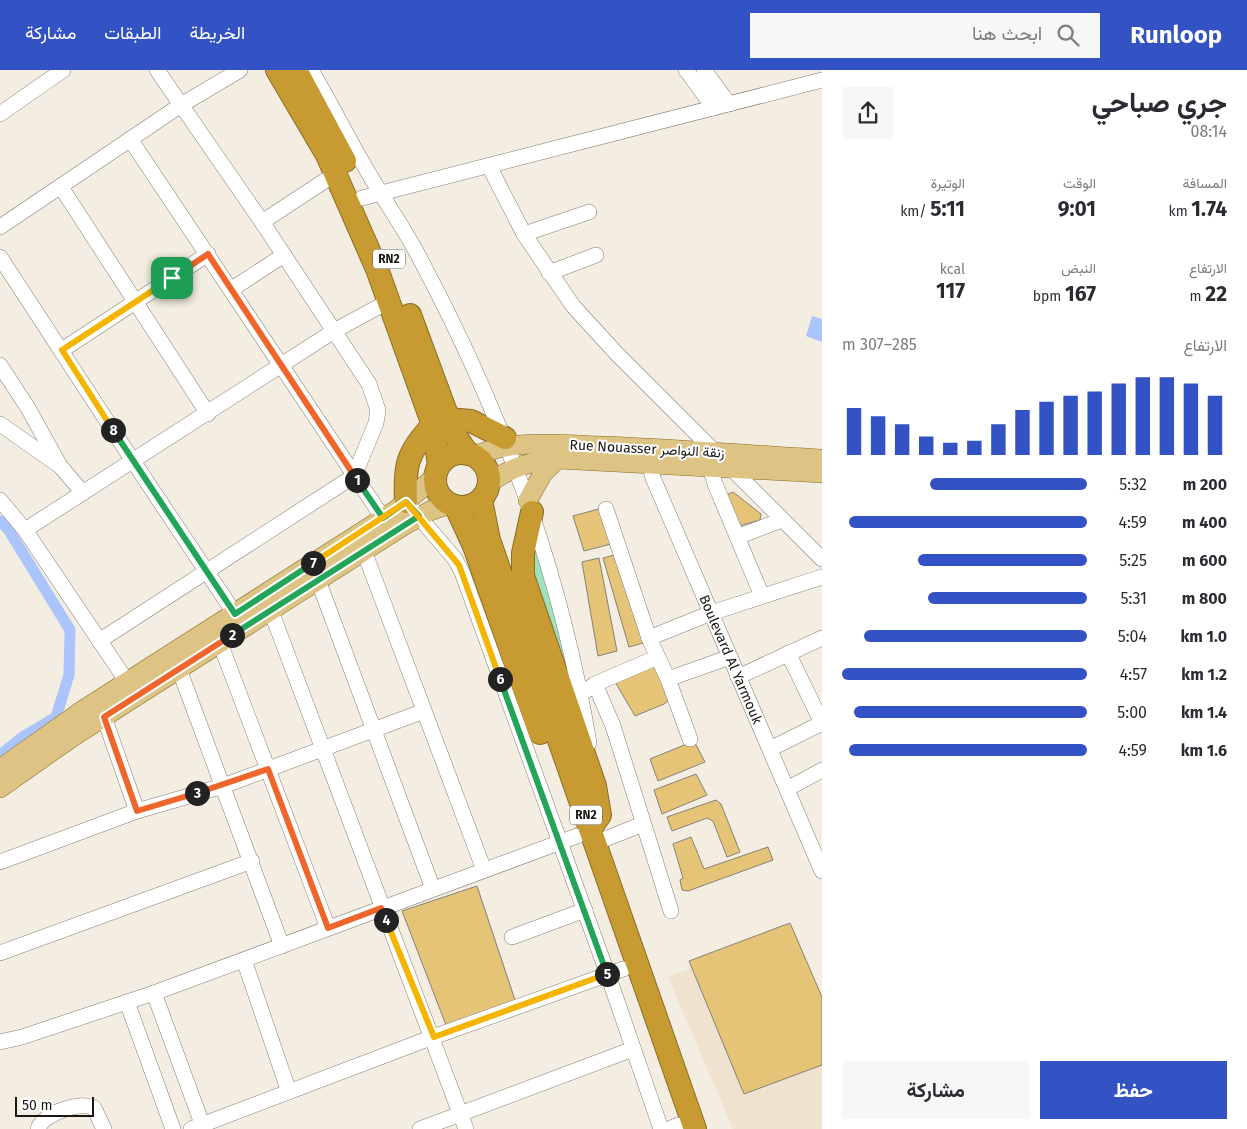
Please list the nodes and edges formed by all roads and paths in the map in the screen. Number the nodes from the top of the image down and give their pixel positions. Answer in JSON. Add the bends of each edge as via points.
{"nodes":[{"id":1,"x":64,"y":70,"type":"edge"},
{"id":2,"x":157,"y":70,"type":"edge"},
{"id":3,"x":240,"y":70,"type":"edge"},
{"id":4,"x":278,"y":70,"type":"edge"},
{"id":5,"x":296,"y":70,"type":"edge"},
{"id":6,"x":311,"y":70,"type":"edge"},
{"id":7,"x":686,"y":70,"type":"edge"},
{"id":8,"x":704,"y":70,"type":"edge"},
{"id":9,"x":822,"y":80,"type":"edge"},
{"id":10,"x":729,"y":104,"type":"junction"},
{"id":11,"x":181,"y":105,"type":"junction"},
{"id":12,"x":714,"y":108,"type":"junction"},
{"id":13,"x":0,"y":114,"type":"edge"},
{"id":14,"x":130,"y":139,"type":"junction"},
{"id":15,"x":489,"y":166,"type":"junction"},
{"id":16,"x":335,"y":174,"type":"junction"},
{"id":17,"x":61,"y":187,"type":"junction"},
{"id":18,"x":372,"y":196,"type":"junction"},
{"id":19,"x":589,"y":212,"type":"dead end"},
{"id":20,"x":262,"y":222,"type":"junction"},
{"id":21,"x":0,"y":227,"type":"edge"},
{"id":22,"x":524,"y":234,"type":"junction"},
{"id":23,"x":208,"y":254,"type":"junction"},
{"id":24,"x":284,"y":255,"type":"junction"},
{"id":25,"x":596,"y":255,"type":"dead end"},
{"id":26,"x":0,"y":256,"type":"edge"},
{"id":27,"x":549,"y":273,"type":"junction"},
{"id":28,"x":6,"y":275,"type":"edge"},
{"id":29,"x":232,"y":289,"type":"junction"},
{"id":30,"x":389,"y":301,"type":"junction"},
{"id":31,"x":137,"y":302,"type":"junction"},
{"id":32,"x":334,"y":331,"type":"junction"},
{"id":33,"x":62,"y":350,"type":"junction"},
{"id":34,"x":0,"y":365,"type":"edge"},
{"id":35,"x":282,"y":366,"type":"junction"},
{"id":36,"x":208,"y":414,"type":"junction"},
{"id":37,"x":441,"y":422,"type":"junction"},
{"id":38,"x":0,"y":424,"type":"edge"},
{"id":39,"x":507,"y":441,"type":"junction"},
{"id":40,"x":471,"y":455,"type":"junction"},
{"id":41,"x":647,"y":456,"type":"junction"},
{"id":42,"x":558,"y":459,"type":"junction"},
{"id":43,"x":822,"y":459,"type":"edge"},
{"id":44,"x":713,"y":460,"type":"junction"},
{"id":45,"x":133,"y":462,"type":"junction"},
{"id":46,"x":60,"y":466,"type":"junction"},
{"id":47,"x":516,"y":466,"type":"junction"},
{"id":48,"x":732,"y":469,"type":"junction"},
{"id":49,"x":437,"y":471,"type":"junction"},
{"id":50,"x":822,"y":473,"type":"edge"},
{"id":51,"x":354,"y":476,"type":"junction"},
{"id":52,"x":485,"y":492,"type":"junction"},
{"id":53,"x":82,"y":493,"type":"junction"},
{"id":54,"x":0,"y":500,"type":"edge"},
{"id":55,"x":453,"y":506,"type":"junction"},
{"id":56,"x":530,"y":506,"type":"junction"},
{"id":57,"x":412,"y":509,"type":"junction"},
{"id":58,"x":606,"y":509,"type":"dead end"},
{"id":59,"x":383,"y":518,"type":"junction"},
{"id":60,"x":782,"y":520,"type":"junction"},
{"id":61,"x":26,"y":530,"type":"junction"},
{"id":62,"x":737,"y":537,"type":"junction"},
{"id":63,"x":364,"y":551,"type":"junction"},
{"id":64,"x":822,"y":559,"type":"edge"},
{"id":65,"x":207,"y":572,"type":"junction"},
{"id":66,"x":822,"y":577,"type":"edge"},
{"id":67,"x":318,"y":580,"type":"junction"},
{"id":68,"x":762,"y":596,"type":"junction"},
{"id":69,"x":271,"y":610,"type":"junction"},
{"id":70,"x":711,"y":613,"type":"junction"},
{"id":71,"x":235,"y":614,"type":"junction"},
{"id":72,"x":649,"y":638,"type":"junction"},
{"id":73,"x":822,"y":638,"type":"edge"},
{"id":74,"x":99,"y":641,"type":"junction"},
{"id":75,"x":220,"y":643,"type":"junction"},
{"id":76,"x":788,"y":653,"type":"junction"},
{"id":77,"x":730,"y":656,"type":"junction"},
{"id":78,"x":658,"y":657,"type":"junction"},
{"id":79,"x":179,"y":669,"type":"junction"},
{"id":80,"x":738,"y":677,"type":"junction"},
{"id":81,"x":668,"y":679,"type":"junction"},
{"id":82,"x":128,"y":683,"type":"junction"},
{"id":83,"x":595,"y":684,"type":"junction"},
{"id":84,"x":581,"y":696,"type":"junction"},
{"id":85,"x":424,"y":711,"type":"junction"},
{"id":86,"x":104,"y":717,"type":"junction"},
{"id":87,"x":822,"y":723,"type":"edge"},
{"id":88,"x":374,"y":730,"type":"junction"},
{"id":89,"x":690,"y":738,"type":"dead end"},
{"id":90,"x":322,"y":749,"type":"junction"},
{"id":91,"x":770,"y":750,"type":"junction"},
{"id":92,"x":0,"y":769,"type":"edge"},
{"id":93,"x":268,"y":769,"type":"junction"},
{"id":94,"x":822,"y":770,"type":"edge"},
{"id":95,"x":223,"y":786,"type":"junction"},
{"id":96,"x":595,"y":786,"type":"junction"},
{"id":97,"x":0,"y":788,"type":"edge"},
{"id":98,"x":787,"y":789,"type":"junction"},
{"id":99,"x":137,"y":811,"type":"junction"},
{"id":100,"x":643,"y":824,"type":"junction"},
{"id":101,"x":581,"y":838,"type":"junction"},
{"id":102,"x":252,"y":861,"type":"junction"},
{"id":103,"x":0,"y":862,"type":"edge"},
{"id":104,"x":484,"y":870,"type":"junction"},
{"id":105,"x":822,"y":871,"type":"edge"},
{"id":106,"x":433,"y":889,"type":"junction"},
{"id":107,"x":381,"y":908,"type":"junction"},
{"id":108,"x":585,"y":910,"type":"junction"},
{"id":109,"x":671,"y":911,"type":"dead end"},
{"id":110,"x":328,"y":928,"type":"junction"},
{"id":111,"x":512,"y":937,"type":"dead end"},
{"id":112,"x":282,"y":946,"type":"junction"},
{"id":113,"x":0,"y":952,"type":"edge"},
{"id":114,"x":244,"y":960,"type":"junction"},
{"id":115,"x":616,"y":972,"type":"junction"},
{"id":116,"x":154,"y":993,"type":"junction"},
{"id":117,"x":127,"y":1002,"type":"junction"},
{"id":118,"x":22,"y":1037,"type":"junction"},
{"id":119,"x":434,"y":1037,"type":"junction"},
{"id":120,"x":0,"y":1042,"type":"edge"},
{"id":121,"x":633,"y":1049,"type":"junction"},
{"id":122,"x":0,"y":1052,"type":"edge"},
{"id":123,"x":289,"y":1092,"type":"junction"},
{"id":124,"x":461,"y":1114,"type":"junction"},
{"id":125,"x":199,"y":1128,"type":"edge"},
{"id":126,"x":677,"y":1128,"type":"edge"},
{"id":127,"x":38,"y":1129,"type":"edge"},
{"id":128,"x":104,"y":1129,"type":"edge"},
{"id":129,"x":173,"y":1129,"type":"edge"},
{"id":130,"x":420,"y":1129,"type":"edge"},
{"id":131,"x":466,"y":1129,"type":"edge"}],
"edges":[{"from":1,"to":13,"type":"street"},
{"from":2,"to":11,"type":"street"},
{"from":3,"to":11,"type":"street"},
{"from":4,"to":16,"type":"highway","number":"RN2"},
{"from":5,"to":18,"type":"highway","number":"RN2"},
{"from":6,"to":18,"type":"street"},
{"from":7,"to":12,"type":"street"},
{"from":8,"to":10,"type":"street"},
{"from":9,"to":10,"type":"street"},
{"from":10,"to":12,"type":"street"},
{"from":11,"to":14,"type":"street"},
{"from":11,"to":20,"type":"street"},
{"from":12,"to":15,"type":"street"},
{"from":14,"to":17,"type":"street"},
{"from":14,"to":23,"type":"street"},
{"from":15,"to":18,"type":"street"},
{"from":15,"to":22,"type":"street"},
{"from":16,"to":20,"type":"street"},
{"from":16,"to":30,"type":"highway","number":"RN2"},
{"from":17,"to":21,"type":"street"},
{"from":17,"to":31,"type":"street"},
{"from":18,"to":37,"type":"highway","number":"RN2"},
{"from":18,"to":39,"type":"street","via":[[428,275]]},
{"from":19,"to":22,"type":"street"},
{"from":20,"to":24,"type":"street"},
{"from":22,"to":27,"type":"street"},
{"from":23,"to":29,"type":"street"},
{"from":23,"to":31,"type":"street"},
{"from":24,"to":29,"type":"street"},
{"from":24,"to":32,"type":"street"},
{"from":25,"to":27,"type":"street"},
{"from":26,"to":28,"type":"street"},
{"from":27,"to":44,"type":"street","via":[[594,331]]},
{"from":28,"to":33,"type":"street"},
{"from":29,"to":35,"type":"street"},
{"from":30,"to":32,"type":"street"},
{"from":30,"to":37,"type":"highway","number":"RN2"},
{"from":31,"to":33,"type":"street"},
{"from":31,"to":36,"type":"street"},
{"from":32,"to":35,"type":"street"},
{"from":32,"to":51,"type":"street","via":[[369,384],[378,410],[376,423]]},
{"from":33,"to":45,"type":"street"},
{"from":34,"to":46,"type":"street"},
{"from":35,"to":36,"type":"street"},
{"from":35,"to":51,"type":"street"},
{"from":36,"to":45,"type":"street"},
{"from":37,"to":39,"type":"highway","via":[[471,421]]},
{"from":37,"to":40,"type":"highway","number":"RN2"},
{"from":37,"to":49,"type":"highway","number":"RN2"},
{"from":37,"to":57,"type":"highway","via":[[417,443],[409,457],[405,472]]},
{"from":38,"to":46,"type":"street"},
{"from":39,"to":40,"type":"main road","name":"Rue Nouasser زنقة النواصر"},
{"from":39,"to":41,"type":"main road","name":"Rue Nouasser زنقة النواصر"},
{"from":39,"to":47,"type":"street"},
{"from":40,"to":49,"type":"highway","via":[[455,454]]},
{"from":40,"to":52,"type":"highway","number":"RN2","via":[[487,470]]},
{"from":41,"to":42,"type":"main road"},
{"from":41,"to":44,"type":"main road","name":"Rue Nouasser زنقة النواصر"},
{"from":41,"to":70,"type":"street","name":"Boulevard Al Yarmouk"},
{"from":42,"to":47,"type":"main road"},
{"from":42,"to":56,"type":"main road","via":[[543,473]]},
{"from":43,"to":44,"type":"main road","name":"Rue Nouasser زنقة النواصر"},
{"from":44,"to":48,"type":"main road"},
{"from":44,"to":62,"type":"street","via":[[715,484]]},
{"from":45,"to":53,"type":"street"},
{"from":45,"to":65,"type":"street"},
{"from":46,"to":53,"type":"street"},
{"from":47,"to":52,"type":"main road"},
{"from":47,"to":56,"type":"street"},
{"from":48,"to":50,"type":"main road"},
{"from":48,"to":60,"type":"street"},
{"from":49,"to":55,"type":"highway","number":"RN2","via":[[437,490]]},
{"from":49,"to":57,"type":"main road"},
{"from":51,"to":59,"type":"street"},
{"from":51,"to":65,"type":"street"},
{"from":52,"to":55,"type":"highway","via":[[469,506]]},
{"from":52,"to":101,"type":"highway","number":"RN2","via":[[489,540]]},
{"from":53,"to":61,"type":"street"},
{"from":54,"to":61,"type":"street"},
{"from":55,"to":57,"type":"main road"},
{"from":55,"to":101,"type":"highway","number":"RN2","via":[[474,546]]},
{"from":56,"to":84,"type":"street"},
{"from":56,"to":96,"type":"highway","via":[[523,576]]},
{"from":57,"to":59,"type":"main road"},
{"from":57,"to":63,"type":"main road"},
{"from":57,"to":101,"type":"street","via":[[455,559],[462,572]]},
{"from":58,"to":72,"type":"street"},
{"from":59,"to":71,"type":"main road"},
{"from":60,"to":62,"type":"street"},
{"from":60,"to":64,"type":"street"},
{"from":61,"to":74,"type":"street"},
{"from":62,"to":68,"type":"street"},
{"from":63,"to":67,"type":"main road"},
{"from":63,"to":85,"type":"street"},
{"from":65,"to":71,"type":"street"},
{"from":65,"to":74,"type":"street"},
{"from":66,"to":68,"type":"street"},
{"from":67,"to":69,"type":"main road"},
{"from":67,"to":88,"type":"street"},
{"from":68,"to":70,"type":"street"},
{"from":69,"to":75,"type":"main road"},
{"from":69,"to":90,"type":"street"},
{"from":70,"to":72,"type":"street"},
{"from":70,"to":77,"type":"street","name":"Boulevard Al Yarmouk"},
{"from":71,"to":82,"type":"main road"},
{"from":72,"to":78,"type":"street"},
{"from":73,"to":76,"type":"street"},
{"from":74,"to":82,"type":"street"},
{"from":75,"to":79,"type":"main road"},
{"from":75,"to":93,"type":"street"},
{"from":76,"to":80,"type":"street"},
{"from":76,"to":87,"type":"street"},
{"from":77,"to":80,"type":"street","name":"Boulevard Al Yarmouk"},
{"from":77,"to":81,"type":"street"},
{"from":78,"to":81,"type":"street"},
{"from":78,"to":83,"type":"street"},
{"from":79,"to":86,"type":"main road"},
{"from":79,"to":95,"type":"street"},
{"from":80,"to":91,"type":"street","name":"Boulevard Al Yarmouk"},
{"from":81,"to":89,"type":"street"},
{"from":82,"to":92,"type":"main road","via":[[83,710]]},
{"from":83,"to":84,"type":"street"},
{"from":83,"to":100,"type":"street","via":[[613,726]]},
{"from":84,"to":96,"type":"street"},
{"from":85,"to":88,"type":"street"},
{"from":85,"to":104,"type":"street"},
{"from":86,"to":97,"type":"main road"},
{"from":86,"to":99,"type":"street"},
{"from":87,"to":91,"type":"street"},
{"from":88,"to":90,"type":"street"},
{"from":88,"to":106,"type":"street"},
{"from":90,"to":93,"type":"street"},
{"from":90,"to":107,"type":"street"},
{"from":91,"to":98,"type":"street","name":"Boulevard Al Yarmouk"},
{"from":93,"to":95,"type":"street"},
{"from":93,"to":110,"type":"street"},
{"from":94,"to":98,"type":"street"},
{"from":95,"to":99,"type":"street"},
{"from":95,"to":102,"type":"street"},
{"from":96,"to":101,"type":"highway","via":[[600,815]]},
{"from":98,"to":105,"type":"street","name":"Boulevard Al Yarmouk"},
{"from":99,"to":103,"type":"street"},
{"from":100,"to":101,"type":"street"},
{"from":100,"to":109,"type":"street"},
{"from":101,"to":104,"type":"street"},
{"from":101,"to":108,"type":"street"},
{"from":101,"to":115,"type":"highway","number":"RN2"},
{"from":101,"to":126,"type":"highway","number":"RN2"},
{"from":102,"to":112,"type":"street"},
{"from":102,"to":113,"type":"street"},
{"from":104,"to":106,"type":"street"},
{"from":106,"to":107,"type":"street"},
{"from":107,"to":110,"type":"street"},
{"from":107,"to":119,"type":"street"},
{"from":108,"to":111,"type":"street"},
{"from":108,"to":115,"type":"street"},
{"from":110,"to":112,"type":"street"},
{"from":112,"to":114,"type":"street"},
{"from":114,"to":116,"type":"street"},
{"from":114,"to":123,"type":"street"},
{"from":115,"to":119,"type":"street"},
{"from":115,"to":121,"type":"street"},
{"from":115,"to":126,"type":"highway","number":"RN2"},
{"from":116,"to":117,"type":"street"},
{"from":116,"to":125,"type":"street"},
{"from":117,"to":118,"type":"street"},
{"from":117,"to":129,"type":"street"},
{"from":118,"to":120,"type":"street"},
{"from":118,"to":122,"type":"street"},
{"from":119,"to":123,"type":"street"},
{"from":119,"to":124,"type":"street"},
{"from":121,"to":124,"type":"street"},
{"from":121,"to":126,"type":"street"},
{"from":123,"to":125,"type":"street"},
{"from":124,"to":130,"type":"street"},
{"from":124,"to":131,"type":"street"},
{"from":127,"to":128,"type":"street","via":[[48,1115],[83,1105],[94,1108]]}]}
